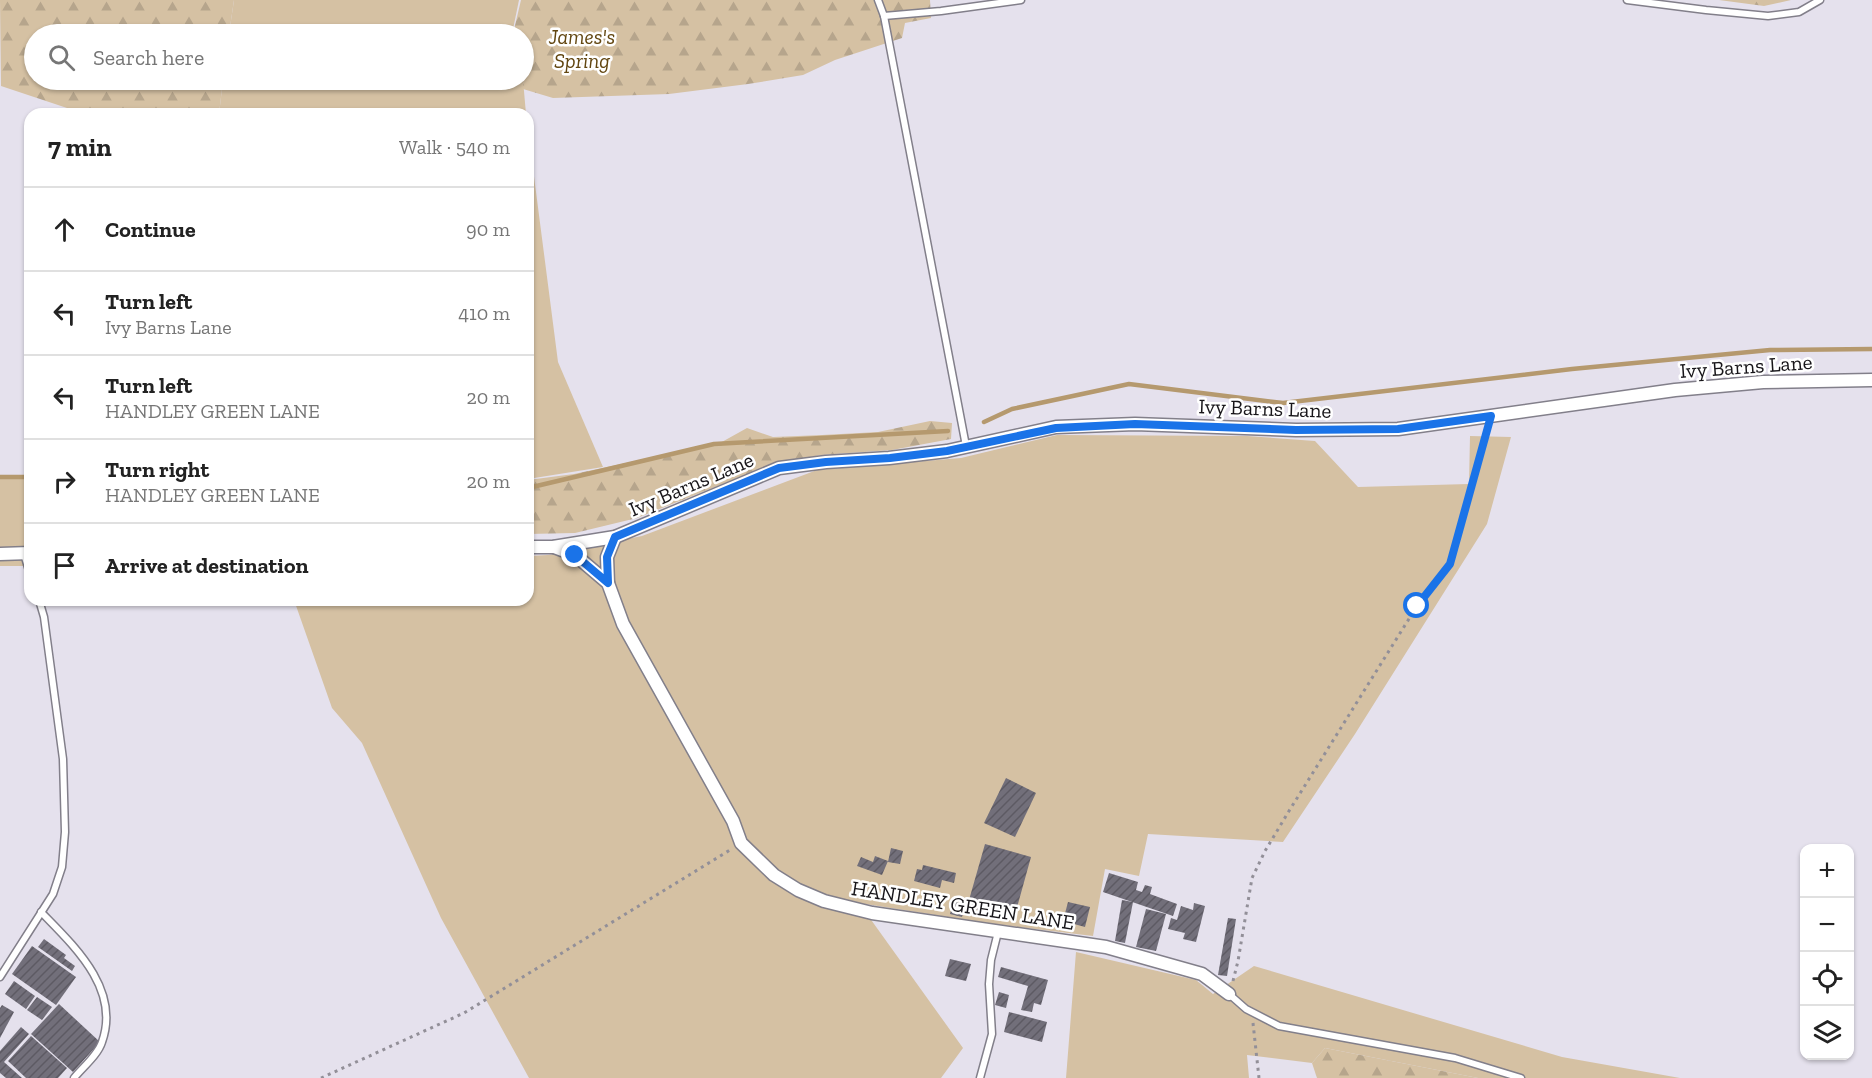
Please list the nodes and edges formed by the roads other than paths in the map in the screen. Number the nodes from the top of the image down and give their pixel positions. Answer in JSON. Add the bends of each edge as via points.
{"nodes":[{"id":1,"x":878,"y":0,"type":"edge"},
{"id":2,"x":1021,"y":0,"type":"edge"},
{"id":3,"x":1627,"y":0,"type":"edge"},
{"id":4,"x":1820,"y":0,"type":"edge"},
{"id":5,"x":884,"y":16,"type":"junction"},
{"id":6,"x":1872,"y":380,"type":"edge"},
{"id":7,"x":966,"y":447,"type":"junction"},
{"id":8,"x":615,"y":537,"type":"junction"},
{"id":9,"x":534,"y":547,"type":"edge"},
{"id":10,"x":553,"y":547,"type":"junction"},
{"id":11,"x":24,"y":553,"type":"edge"},
{"id":12,"x":0,"y":554,"type":"edge"},
{"id":13,"x":608,"y":583,"type":"junction"},
{"id":14,"x":41,"y":606,"type":"edge"},
{"id":15,"x":41,"y":912,"type":"junction"},
{"id":16,"x":998,"y":932,"type":"junction"},
{"id":17,"x":0,"y":977,"type":"edge"},
{"id":18,"x":1229,"y":994,"type":"joint"},
{"id":19,"x":74,"y":1078,"type":"edge"},
{"id":20,"x":980,"y":1078,"type":"edge"},
{"id":21,"x":1521,"y":1078,"type":"edge"}],
"edges":[{"from":1,"to":5,"type":"lane"},
{"from":2,"to":5,"type":"lane"},
{"from":3,"to":4,"type":"lane","via":[[1768,15],[1799,12]]},
{"from":5,"to":7,"type":"lane"},
{"from":6,"to":7,"type":"street","name":"Ivy Barns Lane","via":[[1763,382],[1686,389],[1387,429],[1135,424],[1056,428]]},
{"from":7,"to":8,"type":"street","name":"Ivy Barns Lane","via":[[779,468]]},
{"from":8,"to":10,"type":"street","name":"Ivy Barns Lane"},
{"from":8,"to":13,"type":"street","name":"HANDLEY GREEN LANE","via":[[607,557]]},
{"from":9,"to":10,"type":"street","name":"Ivy Barns Lane"},
{"from":10,"to":13,"type":"street","name":"HANDLEY GREEN LANE","via":[[575,555]]},
{"from":11,"to":12,"type":"street"},
{"from":13,"to":16,"type":"street","name":"HANDLEY GREEN LANE","via":[[623,624],[733,821],[741,843],[774,875],[824,901],[872,913]]},
{"from":14,"to":15,"type":"lane","via":[[63,759],[65,832],[62,867],[53,894]]},
{"from":15,"to":17,"type":"lane"},
{"from":15,"to":19,"type":"lane","via":[[82,956],[99,983],[105,1004],[102,1043]]},
{"from":16,"to":18,"type":"street","name":"HANDLEY GREEN LANE","via":[[1106,947],[1174,964],[1202,974]]},
{"from":16,"to":20,"type":"lane","via":[[988,984],[992,1034]]},
{"from":18,"to":21,"type":"lane","via":[[1246,1009],[1279,1026],[1455,1058]]}]}
